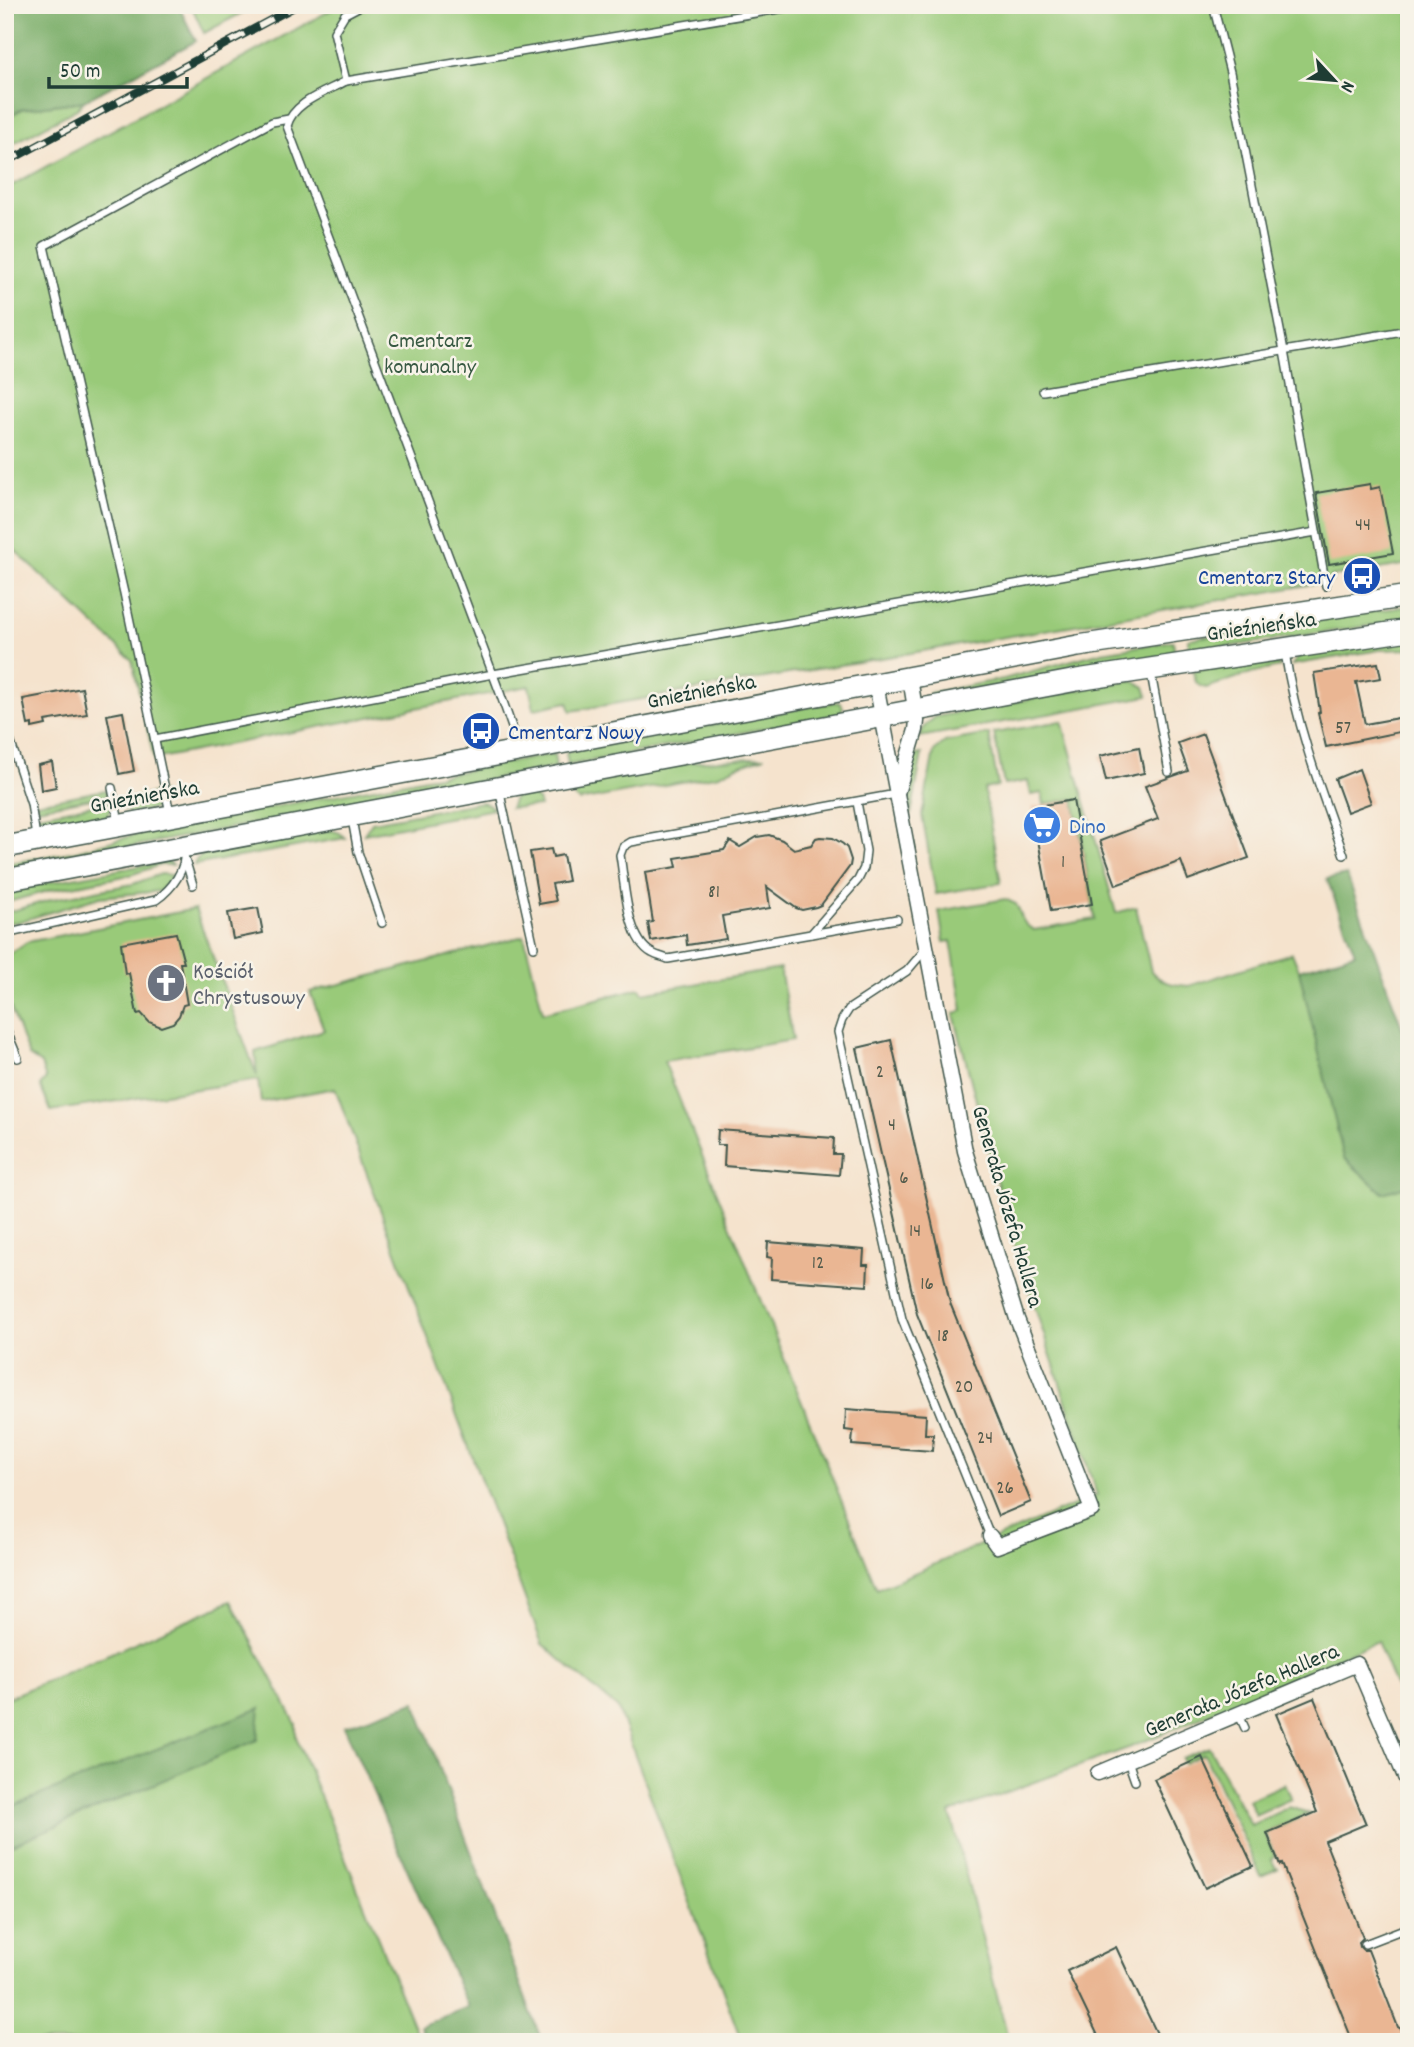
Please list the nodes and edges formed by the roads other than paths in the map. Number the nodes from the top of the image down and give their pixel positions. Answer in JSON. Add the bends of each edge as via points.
{"nodes":[{"id":1,"x":362,"y":5,"type":"edge"},
{"id":2,"x":804,"y":5,"type":"edge"},
{"id":3,"x":1213,"y":5,"type":"edge"},
{"id":4,"x":777,"y":7,"type":"edge"},
{"id":5,"x":346,"y":82,"type":"junction"},
{"id":6,"x":289,"y":119,"type":"junction"},
{"id":7,"x":1409,"y":330,"type":"edge"},
{"id":8,"x":1284,"y":351,"type":"junction"},
{"id":9,"x":1043,"y":391,"type":"dead end"},
{"id":10,"x":1316,"y":532,"type":"junction"},
{"id":11,"x":1326,"y":586,"type":"dead end"},
{"id":12,"x":1409,"y":596,"type":"edge"},
{"id":13,"x":1409,"y":629,"type":"edge"},
{"id":14,"x":1284,"y":648,"type":"junction"},
{"id":15,"x":1150,"y":668,"type":"junction"},
{"id":16,"x":493,"y":674,"type":"junction"},
{"id":17,"x":909,"y":678,"type":"junction"},
{"id":18,"x":876,"y":684,"type":"junction"},
{"id":19,"x":915,"y":710,"type":"junction"},
{"id":20,"x":5,"y":716,"type":"edge"},
{"id":21,"x":882,"y":716,"type":"junction"},
{"id":22,"x":155,"y":739,"type":"junction"},
{"id":23,"x":517,"y":751,"type":"junction"},
{"id":24,"x":1169,"y":772,"type":"dead end"},
{"id":25,"x":112,"y":788,"type":"dead end"},
{"id":26,"x":498,"y":788,"type":"junction"},
{"id":27,"x":896,"y":794,"type":"junction"},
{"id":28,"x":857,"y":802,"type":"junction"},
{"id":29,"x":351,"y":816,"type":"junction"},
{"id":30,"x":171,"y":817,"type":"junction"},
{"id":31,"x":120,"y":826,"type":"junction"},
{"id":32,"x":6,"y":839,"type":"edge"},
{"id":33,"x":37,"y":841,"type":"junction"},
{"id":34,"x":184,"y":852,"type":"junction"},
{"id":35,"x":1344,"y":855,"type":"dead end"},
{"id":36,"x":5,"y":880,"type":"edge"},
{"id":37,"x":193,"y":885,"type":"dead end"},
{"id":38,"x":897,"y":919,"type":"dead end"},
{"id":39,"x":382,"y":923,"type":"dead end"},
{"id":40,"x":5,"y":934,"type":"edge"},
{"id":41,"x":811,"y":934,"type":"junction"},
{"id":42,"x":534,"y":947,"type":"dead end"},
{"id":43,"x":926,"y":949,"type":"junction"},
{"id":44,"x":5,"y":1027,"type":"edge"},
{"id":45,"x":18,"y":1058,"type":"dead end"},
{"id":46,"x":990,"y":1536,"type":"joint"},
{"id":47,"x":1128,"y":1761,"type":"junction"},
{"id":48,"x":1098,"y":1773,"type":"dead end"},
{"id":49,"x":1135,"y":1781,"type":"dead end"},
{"id":50,"x":1409,"y":1786,"type":"edge"},
{"id":51,"x":1409,"y":1927,"type":"edge"},
{"id":52,"x":1365,"y":1944,"type":"dead end"}],
"edges":[{"from":1,"to":5,"type":"lane","via":[[345,14],[334,32]]},
{"from":2,"to":4,"type":"lane"},
{"from":3,"to":8,"type":"lane"},
{"from":4,"to":5,"type":"lane"},
{"from":5,"to":6,"type":"lane","via":[[302,105]]},
{"from":6,"to":16,"type":"lane","via":[[291,139]]},
{"from":6,"to":22,"type":"lane","via":[[272,122],[44,246]]},
{"from":7,"to":8,"type":"lane"},
{"from":8,"to":9,"type":"lane"},
{"from":8,"to":10,"type":"lane"},
{"from":10,"to":11,"type":"lane"},
{"from":10,"to":16,"type":"lane"},
{"from":12,"to":17,"type":"main road","name":"Gnieźnieńska","via":[[1111,640]]},
{"from":13,"to":14,"type":"main road","name":"Gnieźnieńska"},
{"from":14,"to":15,"type":"main road","name":"Gnieźnieńska"},
{"from":14,"to":35,"type":"lane","via":[[1314,772]]},
{"from":15,"to":19,"type":"main road","name":"Gnieźnieńska"},
{"from":15,"to":24,"type":"lane"},
{"from":16,"to":22,"type":"lane"},
{"from":16,"to":23,"type":"lane"},
{"from":17,"to":18,"type":"main road","name":"Gnieźnieńska"},
{"from":17,"to":19,"type":"street","name":"Generała Józefa Hallera"},
{"from":18,"to":21,"type":"street","name":"Generała Józefa Hallera"},
{"from":18,"to":23,"type":"main road","name":"Gnieźnieńska"},
{"from":19,"to":21,"type":"main road","name":"Gnieźnieńska"},
{"from":19,"to":27,"type":"street","name":"Generała Józefa Hallera","via":[[916,730]]},
{"from":20,"to":33,"type":"lane"},
{"from":21,"to":26,"type":"main road","name":"Gnieźnieńska"},
{"from":21,"to":27,"type":"street","name":"Generała Józefa Hallera"},
{"from":22,"to":30,"type":"lane"},
{"from":23,"to":30,"type":"main road","name":"Gnieźnieńska"},
{"from":25,"to":31,"type":"lane"},
{"from":26,"to":29,"type":"main road","name":"Gnieźnieńska"},
{"from":26,"to":42,"type":"lane"},
{"from":27,"to":28,"type":"lane"},
{"from":27,"to":43,"type":"street","name":"Generała Józefa Hallera"},
{"from":28,"to":41,"type":"lane","via":[[866,851],[864,868]]},
{"from":28,"to":41,"type":"lane","via":[[631,842],[620,855],[632,926],[638,941],[652,953],[668,959]]},
{"from":29,"to":34,"type":"main road","name":"Gnieźnieńska"},
{"from":29,"to":39,"type":"lane"},
{"from":30,"to":31,"type":"main road","name":"Gnieźnieńska"},
{"from":31,"to":33,"type":"main road","name":"Gnieźnieńska"},
{"from":32,"to":33,"type":"main road","name":"Gnieźnieńska"},
{"from":34,"to":36,"type":"main road","name":"Gnieźnieńska"},
{"from":34,"to":37,"type":"lane"},
{"from":34,"to":40,"type":"lane","via":[[174,882],[156,900]]},
{"from":38,"to":41,"type":"lane"},
{"from":43,"to":46,"type":"lane","via":[[907,971],[849,1009],[838,1032],[902,1319]]},
{"from":43,"to":46,"type":"street","name":"Generała Józefa Hallera","via":[[965,1152],[1017,1319],[1092,1510],[997,1546]]},
{"from":44,"to":45,"type":"lane"},
{"from":47,"to":48,"type":"street","name":"Generała Józefa Hallera"},
{"from":47,"to":49,"type":"lane"},
{"from":47,"to":50,"type":"street","name":"Generała Józefa Hallera","via":[[1242,1722],[1357,1664]]},
{"from":51,"to":52,"type":"lane"}]}
